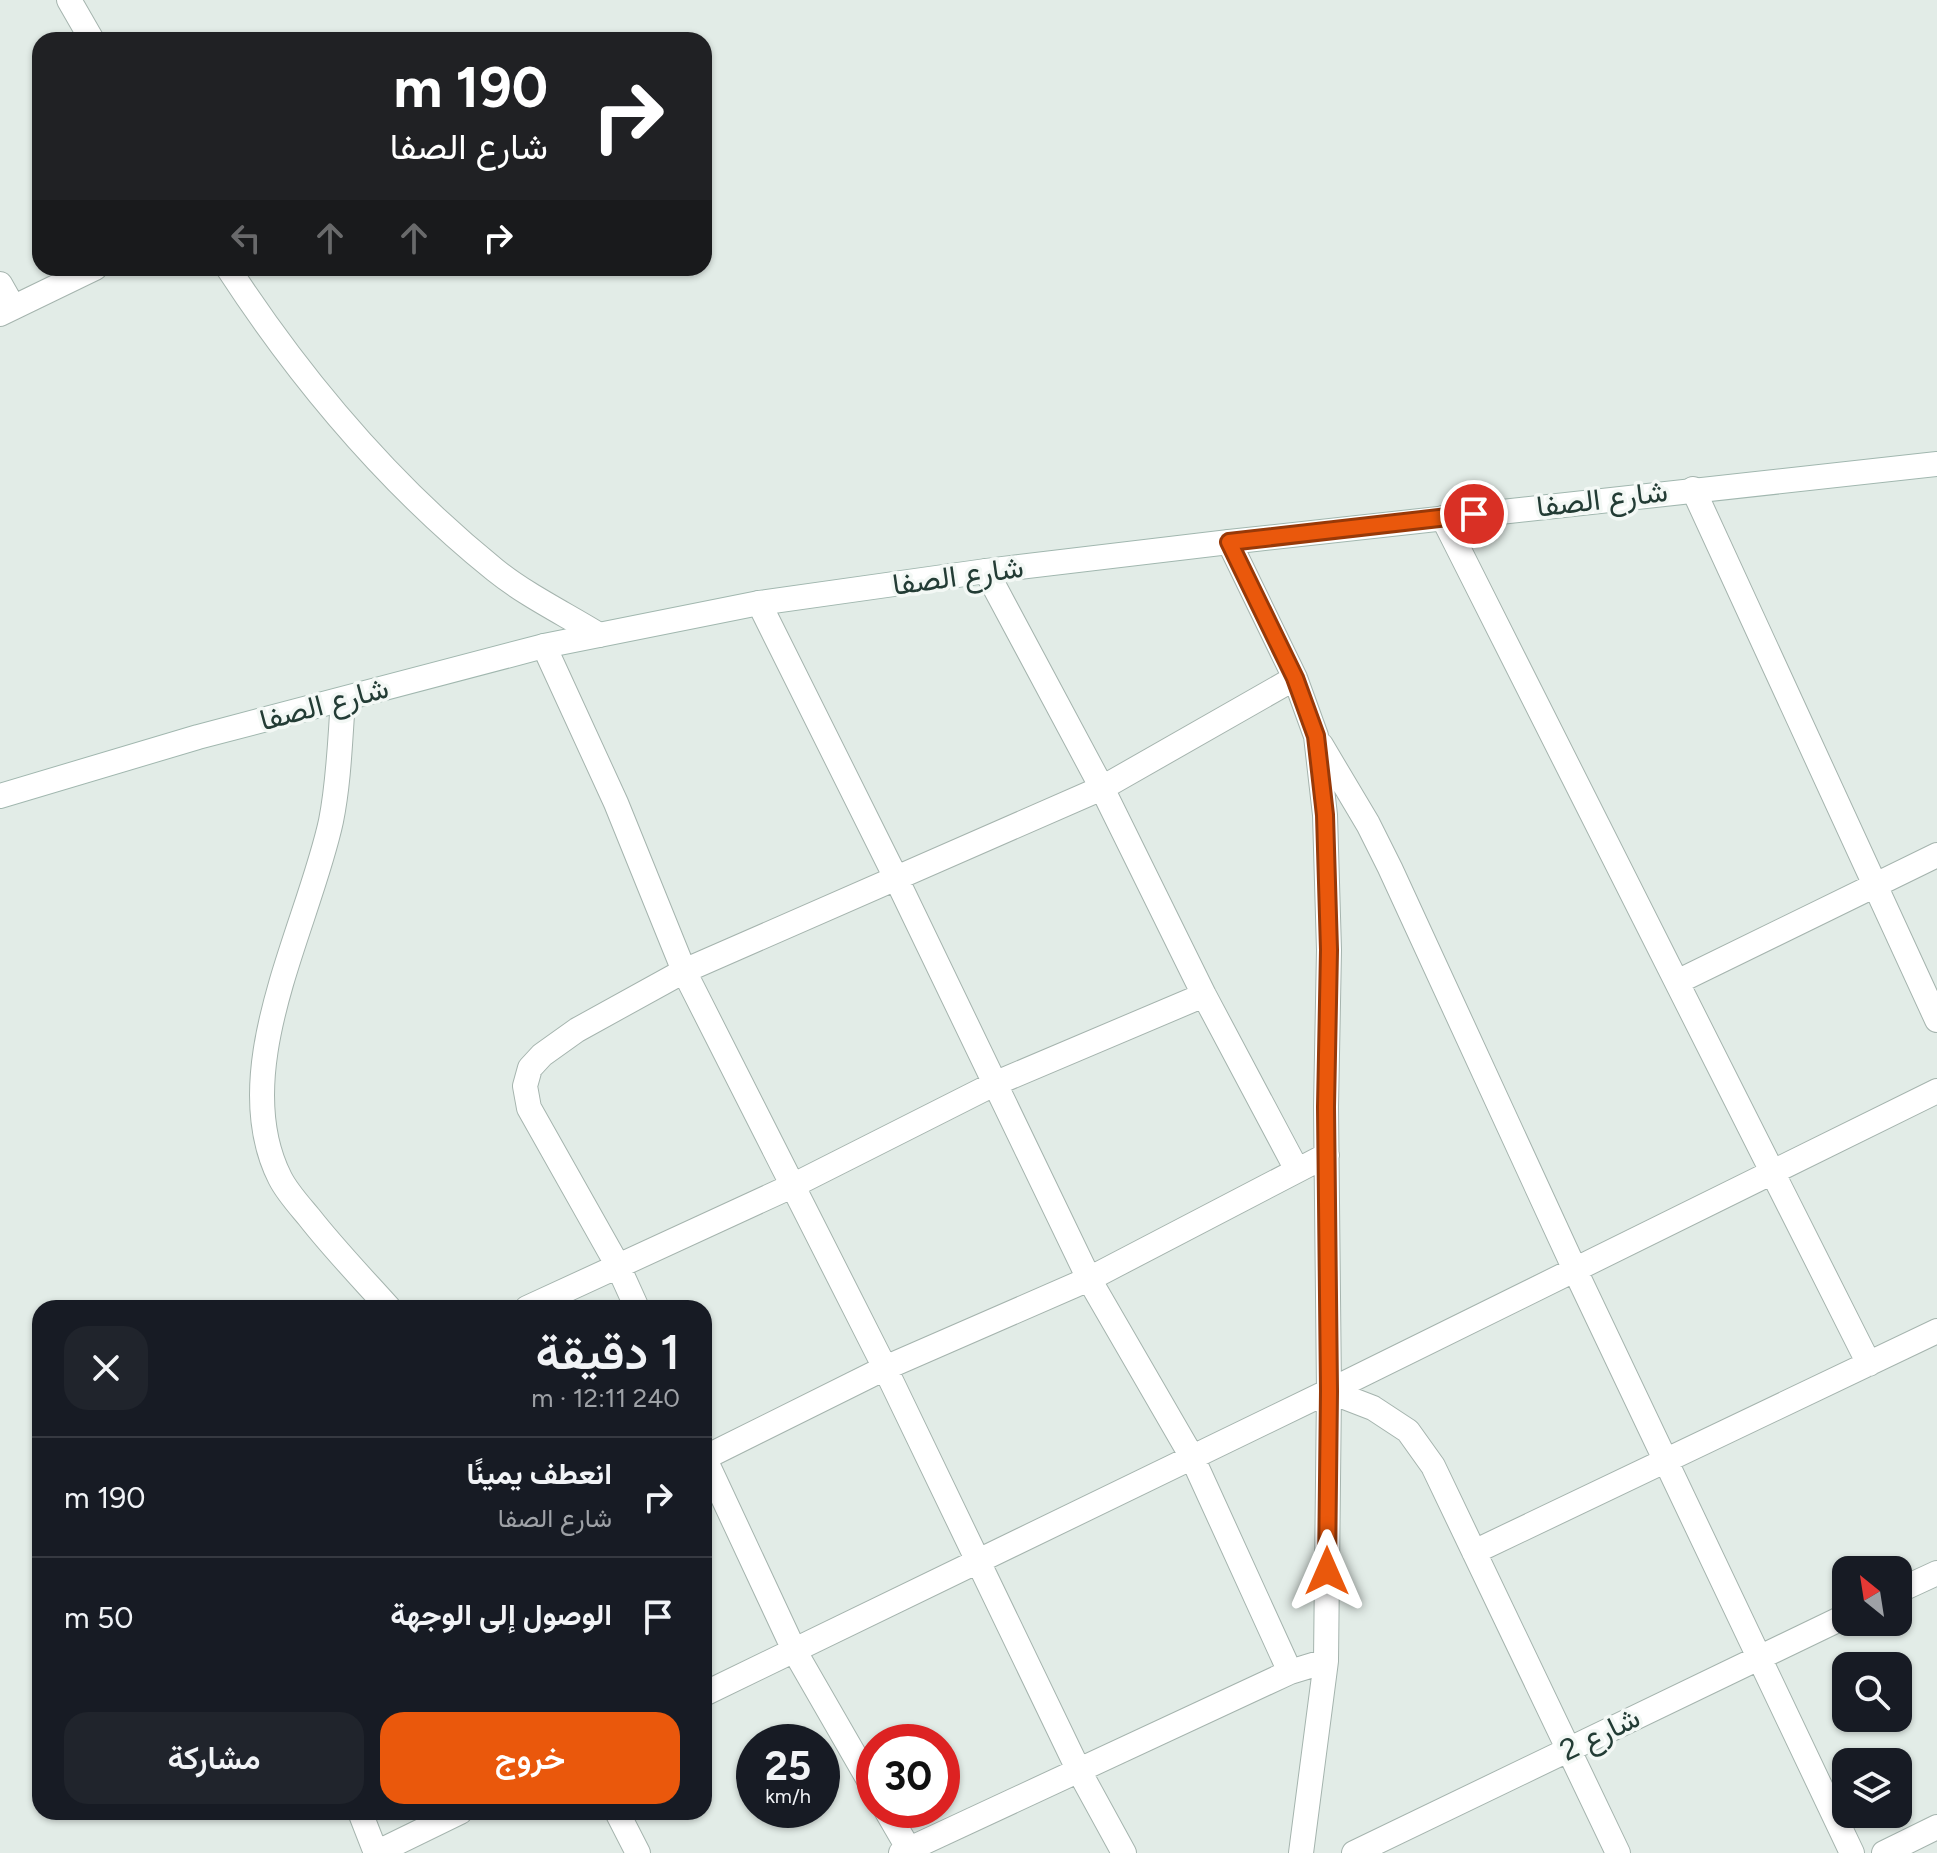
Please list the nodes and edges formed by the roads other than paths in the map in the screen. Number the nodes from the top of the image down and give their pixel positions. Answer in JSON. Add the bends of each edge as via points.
{"nodes":[{"id":1,"x":69,"y":0,"type":"edge"},
{"id":2,"x":87,"y":32,"type":"edge"},
{"id":3,"x":79,"y":276,"type":"edge"},
{"id":4,"x":233,"y":276,"type":"edge"},
{"id":5,"x":0,"y":284,"type":"edge"},
{"id":6,"x":7,"y":311,"type":"edge"},
{"id":7,"x":1937,"y":464,"type":"edge"},
{"id":8,"x":1693,"y":489,"type":"junction"},
{"id":9,"x":1443,"y":518,"type":"junction"},
{"id":10,"x":1229,"y":542,"type":"junction"},
{"id":11,"x":986,"y":571,"type":"junction"},
{"id":12,"x":759,"y":603,"type":"junction"},
{"id":13,"x":599,"y":635,"type":"junction"},
{"id":14,"x":544,"y":646,"type":"junction"},
{"id":15,"x":1295,"y":678,"type":"junction"},
{"id":16,"x":343,"y":700,"type":"junction"},
{"id":17,"x":1316,"y":736,"type":"junction"},
{"id":18,"x":1102,"y":788,"type":"junction"},
{"id":19,"x":0,"y":796,"type":"edge"},
{"id":20,"x":1937,"y":855,"type":"edge"},
{"id":21,"x":896,"y":878,"type":"junction"},
{"id":22,"x":1877,"y":884,"type":"junction"},
{"id":23,"x":684,"y":971,"type":"junction"},
{"id":24,"x":1677,"y":982,"type":"junction"},
{"id":25,"x":1204,"y":995,"type":"junction"},
{"id":26,"x":1937,"y":1020,"type":"edge"},
{"id":27,"x":994,"y":1084,"type":"junction"},
{"id":28,"x":1937,"y":1091,"type":"edge"},
{"id":29,"x":1327,"y":1155,"type":"junction"},
{"id":30,"x":1297,"y":1170,"type":"junction"},
{"id":31,"x":1773,"y":1173,"type":"junction"},
{"id":32,"x":792,"y":1186,"type":"junction"},
{"id":33,"x":618,"y":1266,"type":"junction"},
{"id":34,"x":1575,"y":1270,"type":"junction"},
{"id":35,"x":1089,"y":1279,"type":"junction"},
{"id":36,"x":382,"y":1300,"type":"edge"},
{"id":37,"x":544,"y":1300,"type":"edge"},
{"id":38,"x":633,"y":1300,"type":"edge"},
{"id":39,"x":1937,"y":1331,"type":"edge"},
{"id":40,"x":1869,"y":1364,"type":"junction"},
{"id":41,"x":885,"y":1368,"type":"junction"},
{"id":42,"x":1329,"y":1391,"type":"junction"},
{"id":43,"x":712,"y":1454,"type":"edge"},
{"id":44,"x":1192,"y":1457,"type":"junction"},
{"id":45,"x":1666,"y":1461,"type":"junction"},
{"id":46,"x":712,"y":1475,"type":"edge"},
{"id":47,"x":1474,"y":1552,"type":"junction"},
{"id":48,"x":978,"y":1561,"type":"junction"},
{"id":49,"x":1937,"y":1573,"type":"edge"},
{"id":50,"x":1912,"y":1585,"type":"edge"},
{"id":51,"x":1832,"y":1623,"type":"edge"},
{"id":52,"x":794,"y":1650,"type":"junction"},
{"id":53,"x":1759,"y":1658,"type":"junction"},
{"id":54,"x":1326,"y":1661,"type":"junction"},
{"id":55,"x":1290,"y":1672,"type":"junction"},
{"id":56,"x":712,"y":1690,"type":"edge"},
{"id":57,"x":1569,"y":1749,"type":"junction"},
{"id":58,"x":856,"y":1758,"type":"edge"},
{"id":59,"x":1078,"y":1769,"type":"junction"},
{"id":60,"x":363,"y":1820,"type":"edge"},
{"id":61,"x":444,"y":1820,"type":"edge"},
{"id":62,"x":621,"y":1820,"type":"edge"},
{"id":63,"x":1937,"y":1827,"type":"edge"},
{"id":64,"x":895,"y":1828,"type":"edge"},
{"id":65,"x":907,"y":1852,"type":"edge"},
{"id":66,"x":376,"y":1853,"type":"edge"},
{"id":67,"x":638,"y":1853,"type":"edge"},
{"id":68,"x":1124,"y":1853,"type":"edge"},
{"id":69,"x":1301,"y":1853,"type":"edge"},
{"id":70,"x":1354,"y":1853,"type":"edge"},
{"id":71,"x":1618,"y":1853,"type":"edge"},
{"id":72,"x":1852,"y":1853,"type":"edge"},
{"id":73,"x":1884,"y":1853,"type":"edge"}],
"edges":[{"from":1,"to":2,"type":"street"},
{"from":3,"to":6,"type":"street"},
{"from":4,"to":13,"type":"street","via":[[316,388],[416,501],[498,572]]},
{"from":5,"to":6,"type":"street"},
{"from":7,"to":8,"type":"street","name":"شارع الصفا"},
{"from":8,"to":9,"type":"street","name":"شارع الصفا"},
{"from":8,"to":22,"type":"street"},
{"from":9,"to":10,"type":"street","name":"شارع الصفا"},
{"from":9,"to":24,"type":"street"},
{"from":10,"to":11,"type":"street","name":"شارع الصفا"},
{"from":10,"to":15,"type":"street"},
{"from":11,"to":12,"type":"street","name":"شارع الصفا"},
{"from":11,"to":18,"type":"street"},
{"from":12,"to":13,"type":"street","name":"شارع الصفا"},
{"from":12,"to":21,"type":"street"},
{"from":13,"to":14,"type":"street","name":"شارع الصفا"},
{"from":14,"to":16,"type":"street","name":"شارع الصفا"},
{"from":14,"to":23,"type":"street","via":[[616,803]]},
{"from":15,"to":17,"type":"street"},
{"from":15,"to":18,"type":"street"},
{"from":16,"to":19,"type":"street","name":"شارع الصفا"},
{"from":16,"to":36,"type":"street","via":[[331,822],[275,1013],[263,1064],[261,1116],[281,1180]]},
{"from":17,"to":29,"type":"street","via":[[1325,815],[1329,950]]},
{"from":17,"to":34,"type":"street","via":[[1390,868]]},
{"from":18,"to":21,"type":"street"},
{"from":18,"to":25,"type":"street"},
{"from":20,"to":22,"type":"street"},
{"from":21,"to":23,"type":"street"},
{"from":21,"to":27,"type":"street"},
{"from":22,"to":24,"type":"street"},
{"from":22,"to":26,"type":"street"},
{"from":23,"to":32,"type":"street"},
{"from":23,"to":33,"type":"street","via":[[577,1030],[534,1062],[525,1080],[529,1108]]},
{"from":24,"to":31,"type":"street"},
{"from":25,"to":27,"type":"street"},
{"from":25,"to":30,"type":"street"},
{"from":27,"to":32,"type":"street"},
{"from":27,"to":35,"type":"street"},
{"from":28,"to":31,"type":"street"},
{"from":29,"to":30,"type":"street"},
{"from":29,"to":42,"type":"street"},
{"from":30,"to":35,"type":"street"},
{"from":31,"to":34,"type":"street"},
{"from":31,"to":40,"type":"street"},
{"from":32,"to":33,"type":"street"},
{"from":32,"to":41,"type":"street"},
{"from":33,"to":37,"type":"street"},
{"from":33,"to":38,"type":"street"},
{"from":34,"to":42,"type":"street"},
{"from":34,"to":45,"type":"street"},
{"from":35,"to":41,"type":"street"},
{"from":35,"to":44,"type":"street"},
{"from":39,"to":40,"type":"street"},
{"from":40,"to":45,"type":"street"},
{"from":41,"to":43,"type":"street"},
{"from":41,"to":48,"type":"street"},
{"from":42,"to":44,"type":"street"},
{"from":42,"to":47,"type":"street","via":[[1373,1408],[1408,1431],[1433,1466]]},
{"from":42,"to":54,"type":"street"},
{"from":44,"to":48,"type":"street"},
{"from":44,"to":55,"type":"street"},
{"from":45,"to":47,"type":"street"},
{"from":45,"to":53,"type":"street"},
{"from":46,"to":52,"type":"street"},
{"from":47,"to":57,"type":"street"},
{"from":48,"to":52,"type":"street"},
{"from":48,"to":59,"type":"street"},
{"from":49,"to":50,"type":"street"},
{"from":51,"to":53,"type":"street","name":"شارع 2"},
{"from":52,"to":56,"type":"street"},
{"from":52,"to":58,"type":"street"},
{"from":53,"to":57,"type":"street","name":"شارع 2"},
{"from":53,"to":72,"type":"street"},
{"from":54,"to":55,"type":"street"},
{"from":54,"to":69,"type":"street"},
{"from":55,"to":59,"type":"street"},
{"from":57,"to":70,"type":"street","name":"شارع 2"},
{"from":57,"to":71,"type":"street"},
{"from":59,"to":65,"type":"street"},
{"from":59,"to":68,"type":"street"},
{"from":60,"to":66,"type":"street"},
{"from":61,"to":66,"type":"street"},
{"from":62,"to":67,"type":"street"},
{"from":63,"to":73,"type":"street"},
{"from":64,"to":65,"type":"street"}]}
